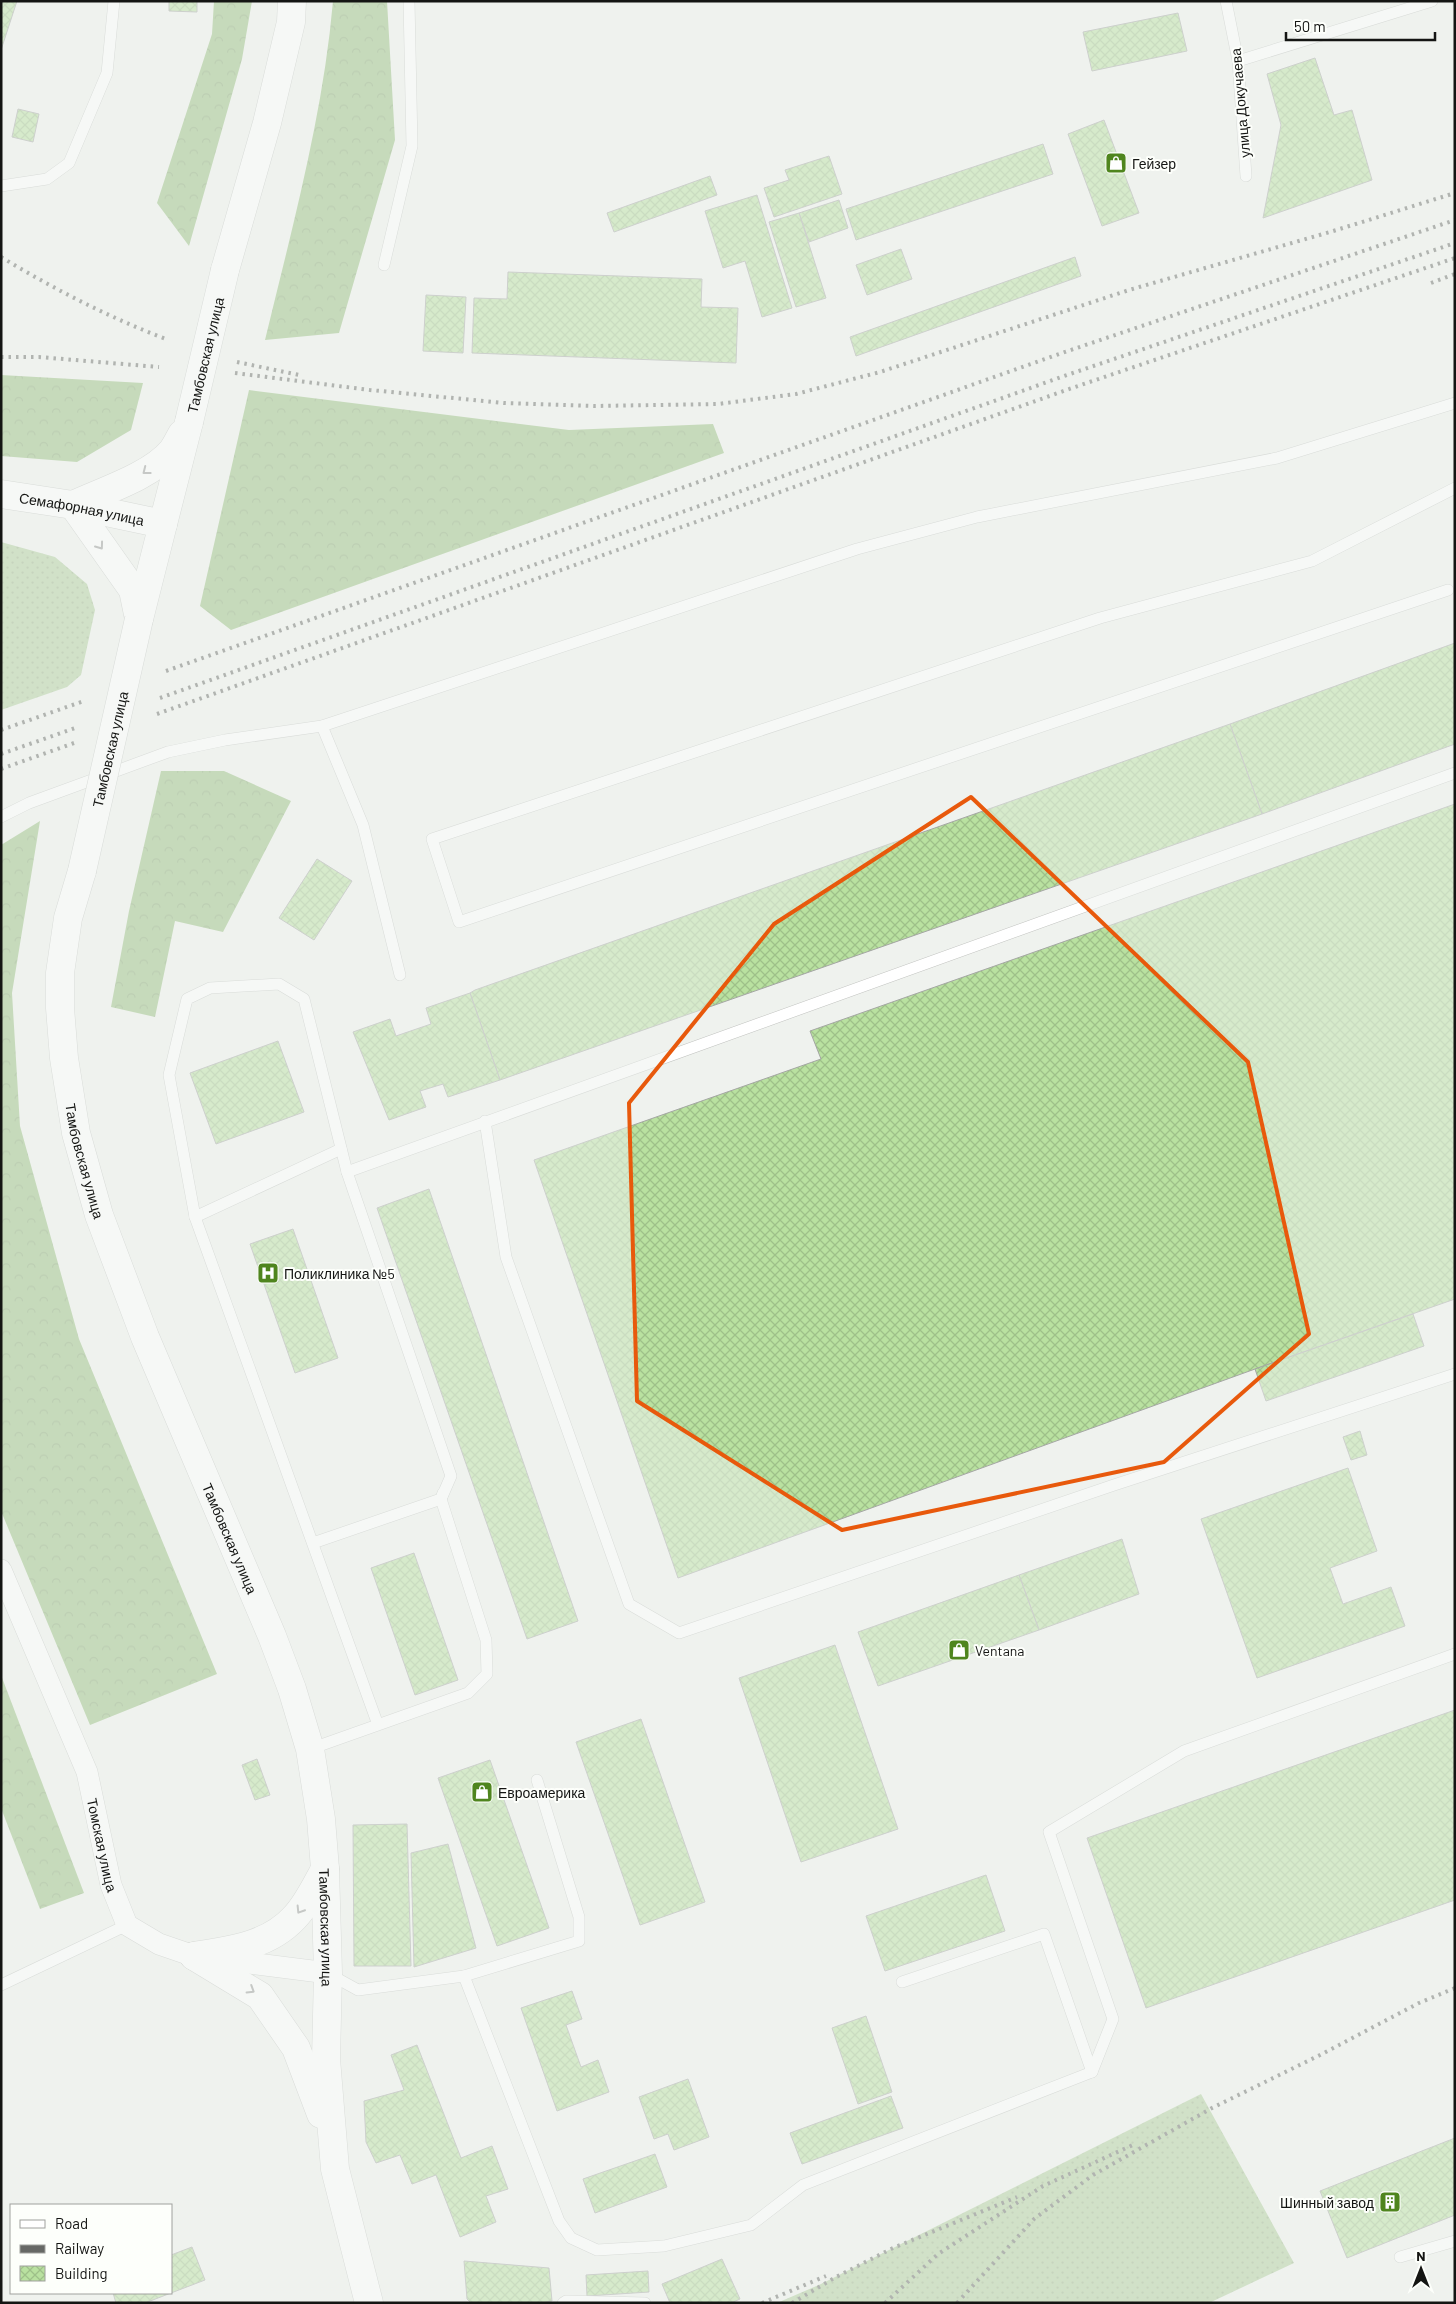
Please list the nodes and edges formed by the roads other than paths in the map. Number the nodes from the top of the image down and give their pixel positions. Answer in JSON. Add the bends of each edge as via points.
{"nodes":[{"id":1,"x":114,"y":1,"type":"edge"},
{"id":2,"x":292,"y":1,"type":"edge"},
{"id":3,"x":409,"y":1,"type":"edge"},
{"id":4,"x":1226,"y":1,"type":"edge"},
{"id":5,"x":1432,"y":1,"type":"edge"},
{"id":6,"x":1238,"y":61,"type":"junction"},
{"id":7,"x":1246,"y":176,"type":"dead end"},
{"id":8,"x":1,"y":186,"type":"edge"},
{"id":9,"x":384,"y":265,"type":"dead end"},
{"id":10,"x":1455,"y":403,"type":"edge"},
{"id":11,"x":189,"y":422,"type":"junction"},
{"id":12,"x":1455,"y":488,"type":"edge"},
{"id":13,"x":1,"y":494,"type":"edge"},
{"id":14,"x":73,"y":506,"type":"junction"},
{"id":15,"x":163,"y":524,"type":"junction"},
{"id":16,"x":1448,"y":590,"type":"dead end"},
{"id":17,"x":139,"y":619,"type":"junction"},
{"id":18,"x":322,"y":726,"type":"junction"},
{"id":19,"x":1455,"y":773,"type":"edge"},
{"id":20,"x":1,"y":817,"type":"edge"},
{"id":21,"x":400,"y":975,"type":"dead end"},
{"id":22,"x":485,"y":1121,"type":"junction"},
{"id":23,"x":341,"y":1149,"type":"junction"},
{"id":24,"x":347,"y":1172,"type":"junction"},
{"id":25,"x":195,"y":1217,"type":"junction"},
{"id":26,"x":1455,"y":1374,"type":"edge"},
{"id":27,"x":440,"y":1499,"type":"junction"},
{"id":28,"x":313,"y":1542,"type":"junction"},
{"id":29,"x":1,"y":1570,"type":"edge"},
{"id":30,"x":1455,"y":1654,"type":"edge"},
{"id":31,"x":378,"y":1725,"type":"junction"},
{"id":32,"x":310,"y":1749,"type":"junction"},
{"id":33,"x":537,"y":1780,"type":"dead end"},
{"id":34,"x":326,"y":1869,"type":"junction"},
{"id":35,"x":127,"y":1925,"type":"junction"},
{"id":36,"x":194,"y":1956,"type":"junction"},
{"id":37,"x":328,"y":1974,"type":"junction"},
{"id":38,"x":464,"y":1976,"type":"junction"},
{"id":39,"x":902,"y":1982,"type":"dead end"},
{"id":40,"x":1,"y":1985,"type":"edge"},
{"id":41,"x":1092,"y":2072,"type":"junction"},
{"id":42,"x":335,"y":2168,"type":"junction"},
{"id":43,"x":1455,"y":2241,"type":"edge"},
{"id":44,"x":1400,"y":2257,"type":"dead end"},
{"id":45,"x":369,"y":2303,"type":"edge"},
{"id":46,"x":563,"y":2303,"type":"edge"},
{"id":47,"x":645,"y":2303,"type":"edge"}],
"edges":[{"from":1,"to":8,"type":"lane","via":[[107,73],[69,163],[47,179]]},
{"from":2,"to":11,"type":"main road","name":"Тамбовская улица","bridge":true,"via":[[291,22],[267,123],[225,270]]},
{"from":3,"to":9,"type":"lane","via":[[412,146]]},
{"from":4,"to":6,"type":"lane","name":"улица Докучаева"},
{"from":5,"to":6,"type":"lane"},
{"from":6,"to":7,"type":"lane","name":"улица Докучаева"},
{"from":10,"to":18,"type":"lane","via":[[1277,458],[977,517],[857,549]]},
{"from":11,"to":14,"type":"main road","one_way":true,"via":[[172,451],[137,478]]},
{"from":11,"to":15,"type":"main road","name":"Тамбовская улица"},
{"from":12,"to":16,"type":"lane","via":[[1312,561],[1100,618],[432,840],[459,922]]},
{"from":13,"to":14,"type":"main road","name":"Семафорная улица"},
{"from":14,"to":15,"type":"main road","name":"Семафорная улица"},
{"from":14,"to":17,"type":"main road","one_way":true,"via":[[133,590]]},
{"from":15,"to":17,"type":"main road","name":"Тамбовская улица"},
{"from":17,"to":32,"type":"main road","name":"Тамбовская улица","bridge":true,"via":[[82,871],[68,918],[60,973],[64,1058],[76,1133],[99,1215],[145,1336],[272,1636]]},
{"from":18,"to":20,"type":"lane","via":[[224,740],[168,752]]},
{"from":18,"to":21,"type":"lane","via":[[363,825]]},
{"from":19,"to":22,"type":"lane"},
{"from":22,"to":24,"type":"lane"},
{"from":22,"to":26,"type":"lane","via":[[506,1258],[629,1604],[680,1633],[1104,1488]]},
{"from":23,"to":24,"type":"lane"},
{"from":23,"to":25,"type":"lane"},
{"from":23,"to":25,"type":"lane","via":[[304,998],[279,984],[210,988],[188,998],[169,1075]]},
{"from":24,"to":27,"type":"lane","via":[[450,1476]]},
{"from":25,"to":28,"type":"lane"},
{"from":27,"to":28,"type":"lane"},
{"from":27,"to":31,"type":"lane","via":[[486,1640],[487,1674],[468,1693]]},
{"from":28,"to":31,"type":"lane"},
{"from":29,"to":35,"type":"street","name":"Томская улица","via":[[86,1772],[111,1885]]},
{"from":30,"to":41,"type":"lane","via":[[1184,1751],[1049,1832],[1113,2019]]},
{"from":31,"to":32,"type":"lane"},
{"from":32,"to":34,"type":"main road","name":"Тамбовская улица"},
{"from":33,"to":38,"type":"lane","via":[[578,1917],[579,1941]]},
{"from":34,"to":36,"type":"main road","one_way":true,"via":[[296,1917],[278,1932],[243,1948]]},
{"from":34,"to":37,"type":"main road","name":"Тамбовская улица"},
{"from":35,"to":36,"type":"street","via":[[159,1944]]},
{"from":35,"to":40,"type":"lane"},
{"from":36,"to":37,"type":"street"},
{"from":36,"to":42,"type":"main road","one_way":true,"via":[[260,1996],[296,2048],[319,2108]]},
{"from":37,"to":38,"type":"lane","via":[[358,1990]]},
{"from":37,"to":42,"type":"main road","name":"Тамбовская улица","via":[[326,2059]]},
{"from":38,"to":41,"type":"lane","via":[[559,2221],[572,2238],[597,2250],[664,2246],[751,2225],[803,2185]]},
{"from":39,"to":41,"type":"lane","via":[[1044,1934]]},
{"from":42,"to":45,"type":"main road","name":"Тамбовская улица"},
{"from":43,"to":44,"type":"lane"},
{"from":46,"to":47,"type":"lane","via":[[566,2300]]}]}
